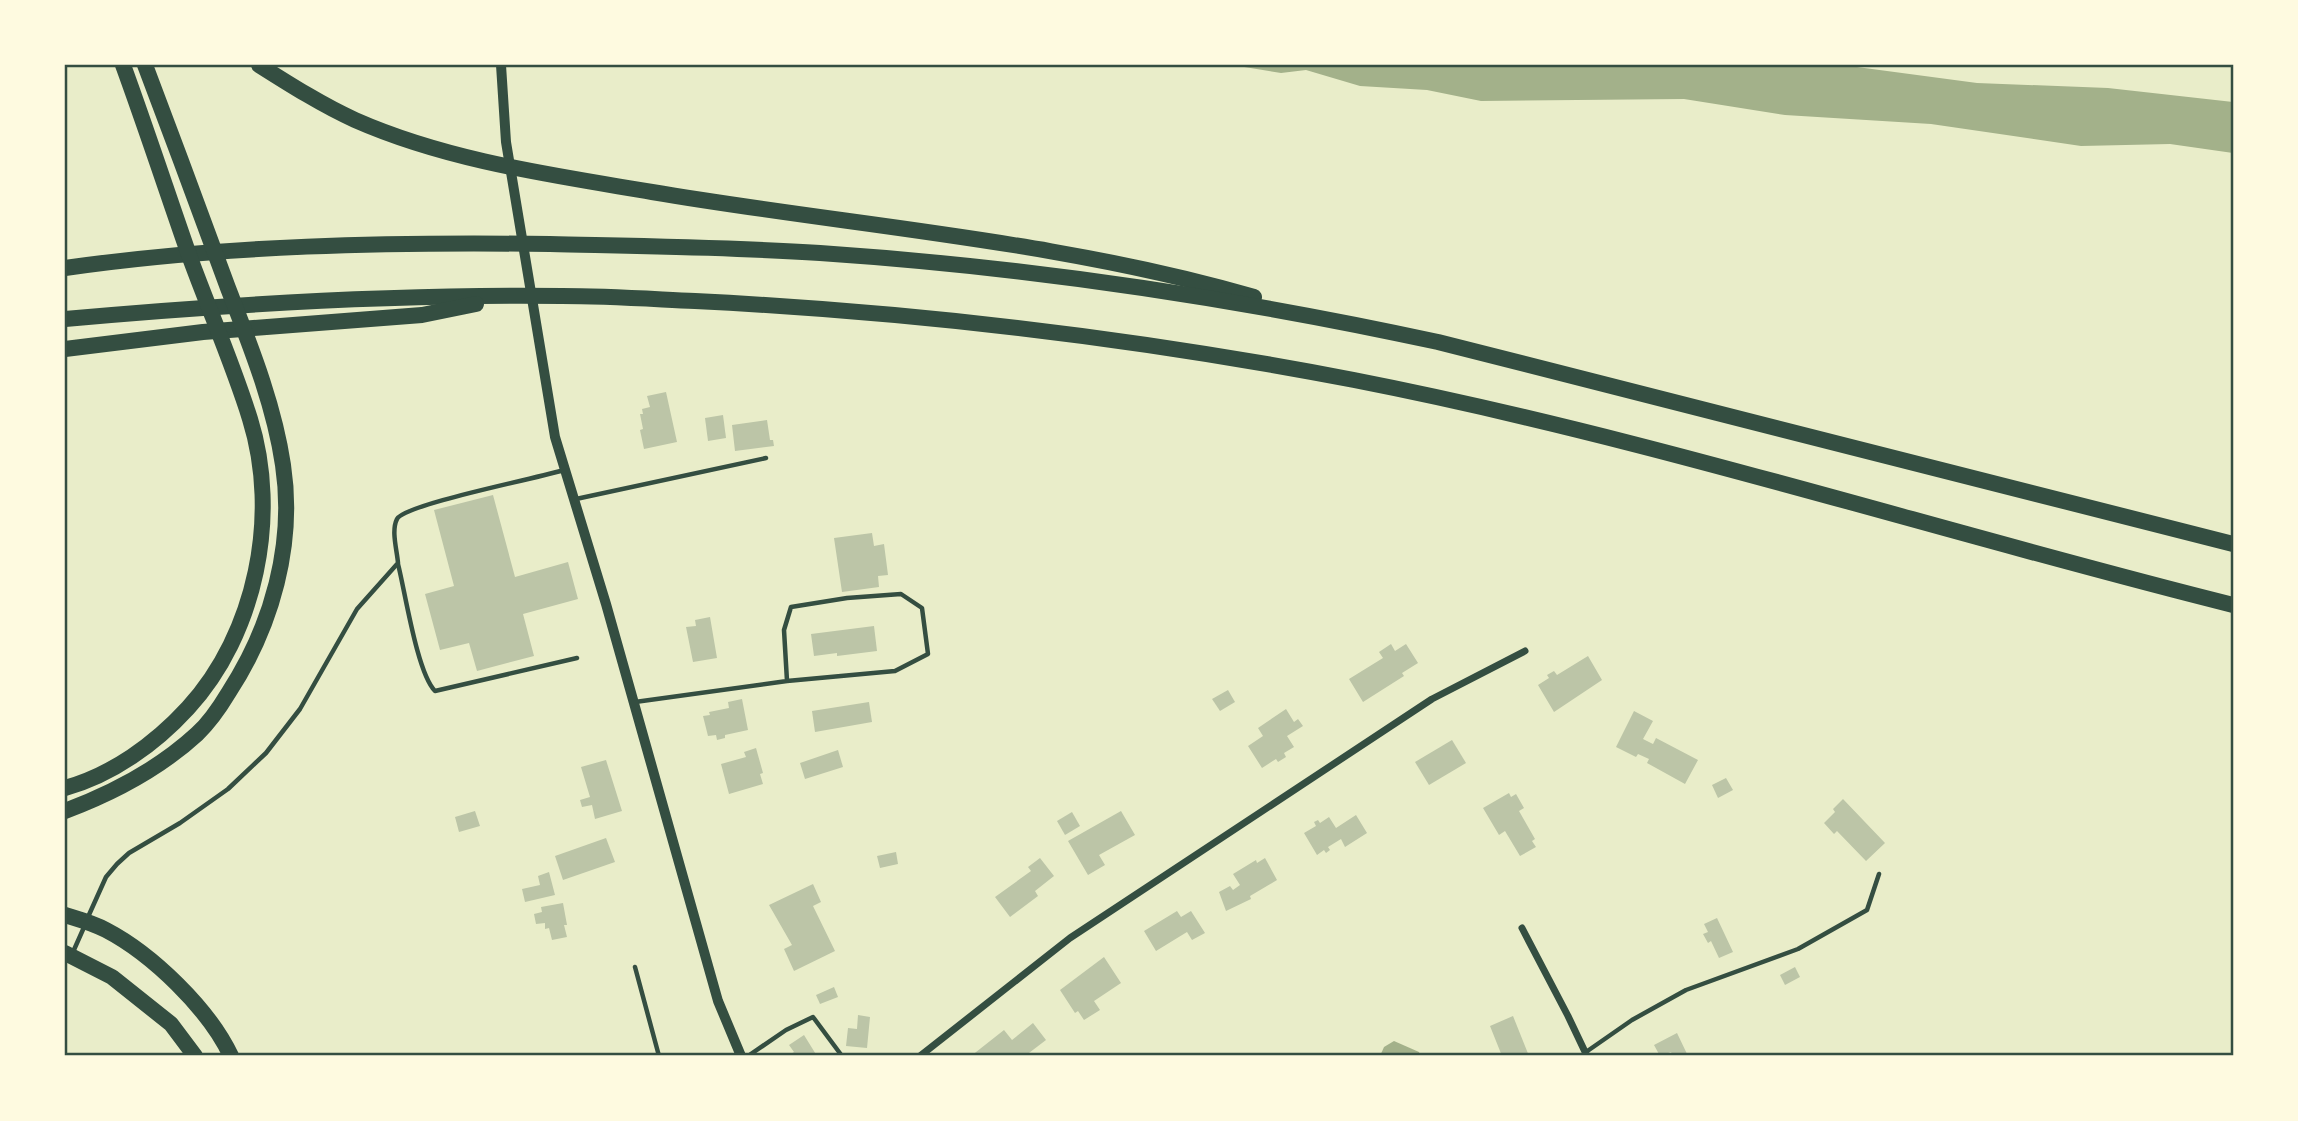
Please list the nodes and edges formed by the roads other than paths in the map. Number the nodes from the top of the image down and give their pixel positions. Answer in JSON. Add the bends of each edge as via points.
{"nodes":[{"id":1,"x":123,"y":65,"type":"edge"},
{"id":2,"x":145,"y":65,"type":"edge"},
{"id":3,"x":259,"y":65,"type":"edge"},
{"id":4,"x":501,"y":65,"type":"edge"},
{"id":5,"x":65,"y":268,"type":"edge"},
{"id":6,"x":514,"y":296,"type":"junction"},
{"id":7,"x":65,"y":319,"type":"edge"},
{"id":8,"x":1334,"y":320,"type":"junction"},
{"id":9,"x":65,"y":349,"type":"edge"},
{"id":10,"x":766,"y":458,"type":"dead end"},
{"id":11,"x":564,"y":470,"type":"junction"},
{"id":12,"x":575,"y":499,"type":"junction"},
{"id":13,"x":2233,"y":544,"type":"edge"},
{"id":14,"x":398,"y":563,"type":"junction"},
{"id":15,"x":2233,"y":605,"type":"edge"},
{"id":16,"x":1525,"y":651,"type":"dead end"},
{"id":17,"x":577,"y":658,"type":"dead end"},
{"id":18,"x":788,"y":681,"type":"junction"},
{"id":19,"x":634,"y":702,"type":"junction"},
{"id":20,"x":65,"y":788,"type":"edge"},
{"id":21,"x":65,"y":811,"type":"edge"},
{"id":22,"x":1880,"y":874,"type":"dead end"},
{"id":23,"x":65,"y":915,"type":"edge"},
{"id":24,"x":86,"y":922,"type":"junction"},
{"id":25,"x":1522,"y":928,"type":"dead end"},
{"id":26,"x":68,"y":955,"type":"edge"},
{"id":27,"x":635,"y":967,"type":"dead end"},
{"id":28,"x":1586,"y":1054,"type":"edge"},
{"id":29,"x":195,"y":1056,"type":"edge"},
{"id":30,"x":231,"y":1056,"type":"edge"},
{"id":31,"x":659,"y":1056,"type":"edge"},
{"id":32,"x":741,"y":1056,"type":"edge"},
{"id":33,"x":748,"y":1056,"type":"edge"},
{"id":34,"x":842,"y":1056,"type":"edge"},
{"id":35,"x":920,"y":1056,"type":"edge"}],
"edges":[{"from":1,"to":20,"type":"highway","via":[[251,421],[262,496],[261,537],[240,626],[201,694],[170,727],[109,771]]},
{"from":2,"to":21,"type":"highway","via":[[258,368],[283,466],[281,561],[261,634],[217,711],[197,734],[148,772]]},
{"from":3,"to":8,"type":"highway","via":[[354,119],[414,142],[488,161],[705,201],[1099,258]]},
{"from":4,"to":11,"type":"street","via":[[506,142],[541,361]]},
{"from":5,"to":8,"type":"highway","via":[[230,251],[393,244],[768,250],[1073,278]]},
{"from":6,"to":7,"type":"highway","via":[[250,305]]},
{"from":6,"to":9,"type":"highway","via":[[422,315]]},
{"from":6,"to":15,"type":"highway","via":[[622,297],[859,312],[1012,326],[1219,355],[1518,415]]},
{"from":8,"to":13,"type":"highway","via":[[1546,368]]},
{"from":10,"to":12,"type":"lane"},
{"from":11,"to":12,"type":"street"},
{"from":11,"to":14,"type":"lane","via":[[402,513],[394,529]]},
{"from":12,"to":19,"type":"street"},
{"from":14,"to":17,"type":"lane","via":[[421,662],[435,691]]},
{"from":14,"to":24,"type":"lane","via":[[357,609],[300,709],[266,753],[228,789],[117,864],[106,877]]},
{"from":16,"to":35,"type":"street","via":[[1432,699],[1070,938]]},
{"from":18,"to":18,"type":"lane","via":[[895,671],[928,654],[922,608],[901,594],[791,607],[784,630]]},
{"from":18,"to":19,"type":"lane"},
{"from":19,"to":32,"type":"street","via":[[718,1001]]},
{"from":22,"to":28,"type":"lane","via":[[1867,910],[1798,949],[1686,990],[1632,1020]]},
{"from":23,"to":24,"type":"highway"},
{"from":24,"to":26,"type":"lane"},
{"from":24,"to":30,"type":"highway","via":[[107,930],[154,963],[194,1003]]},
{"from":25,"to":28,"type":"street"},
{"from":26,"to":29,"type":"highway","via":[[112,977],[171,1024]]},
{"from":27,"to":31,"type":"lane"},
{"from":33,"to":34,"type":"lane","via":[[813,1017]]}]}
